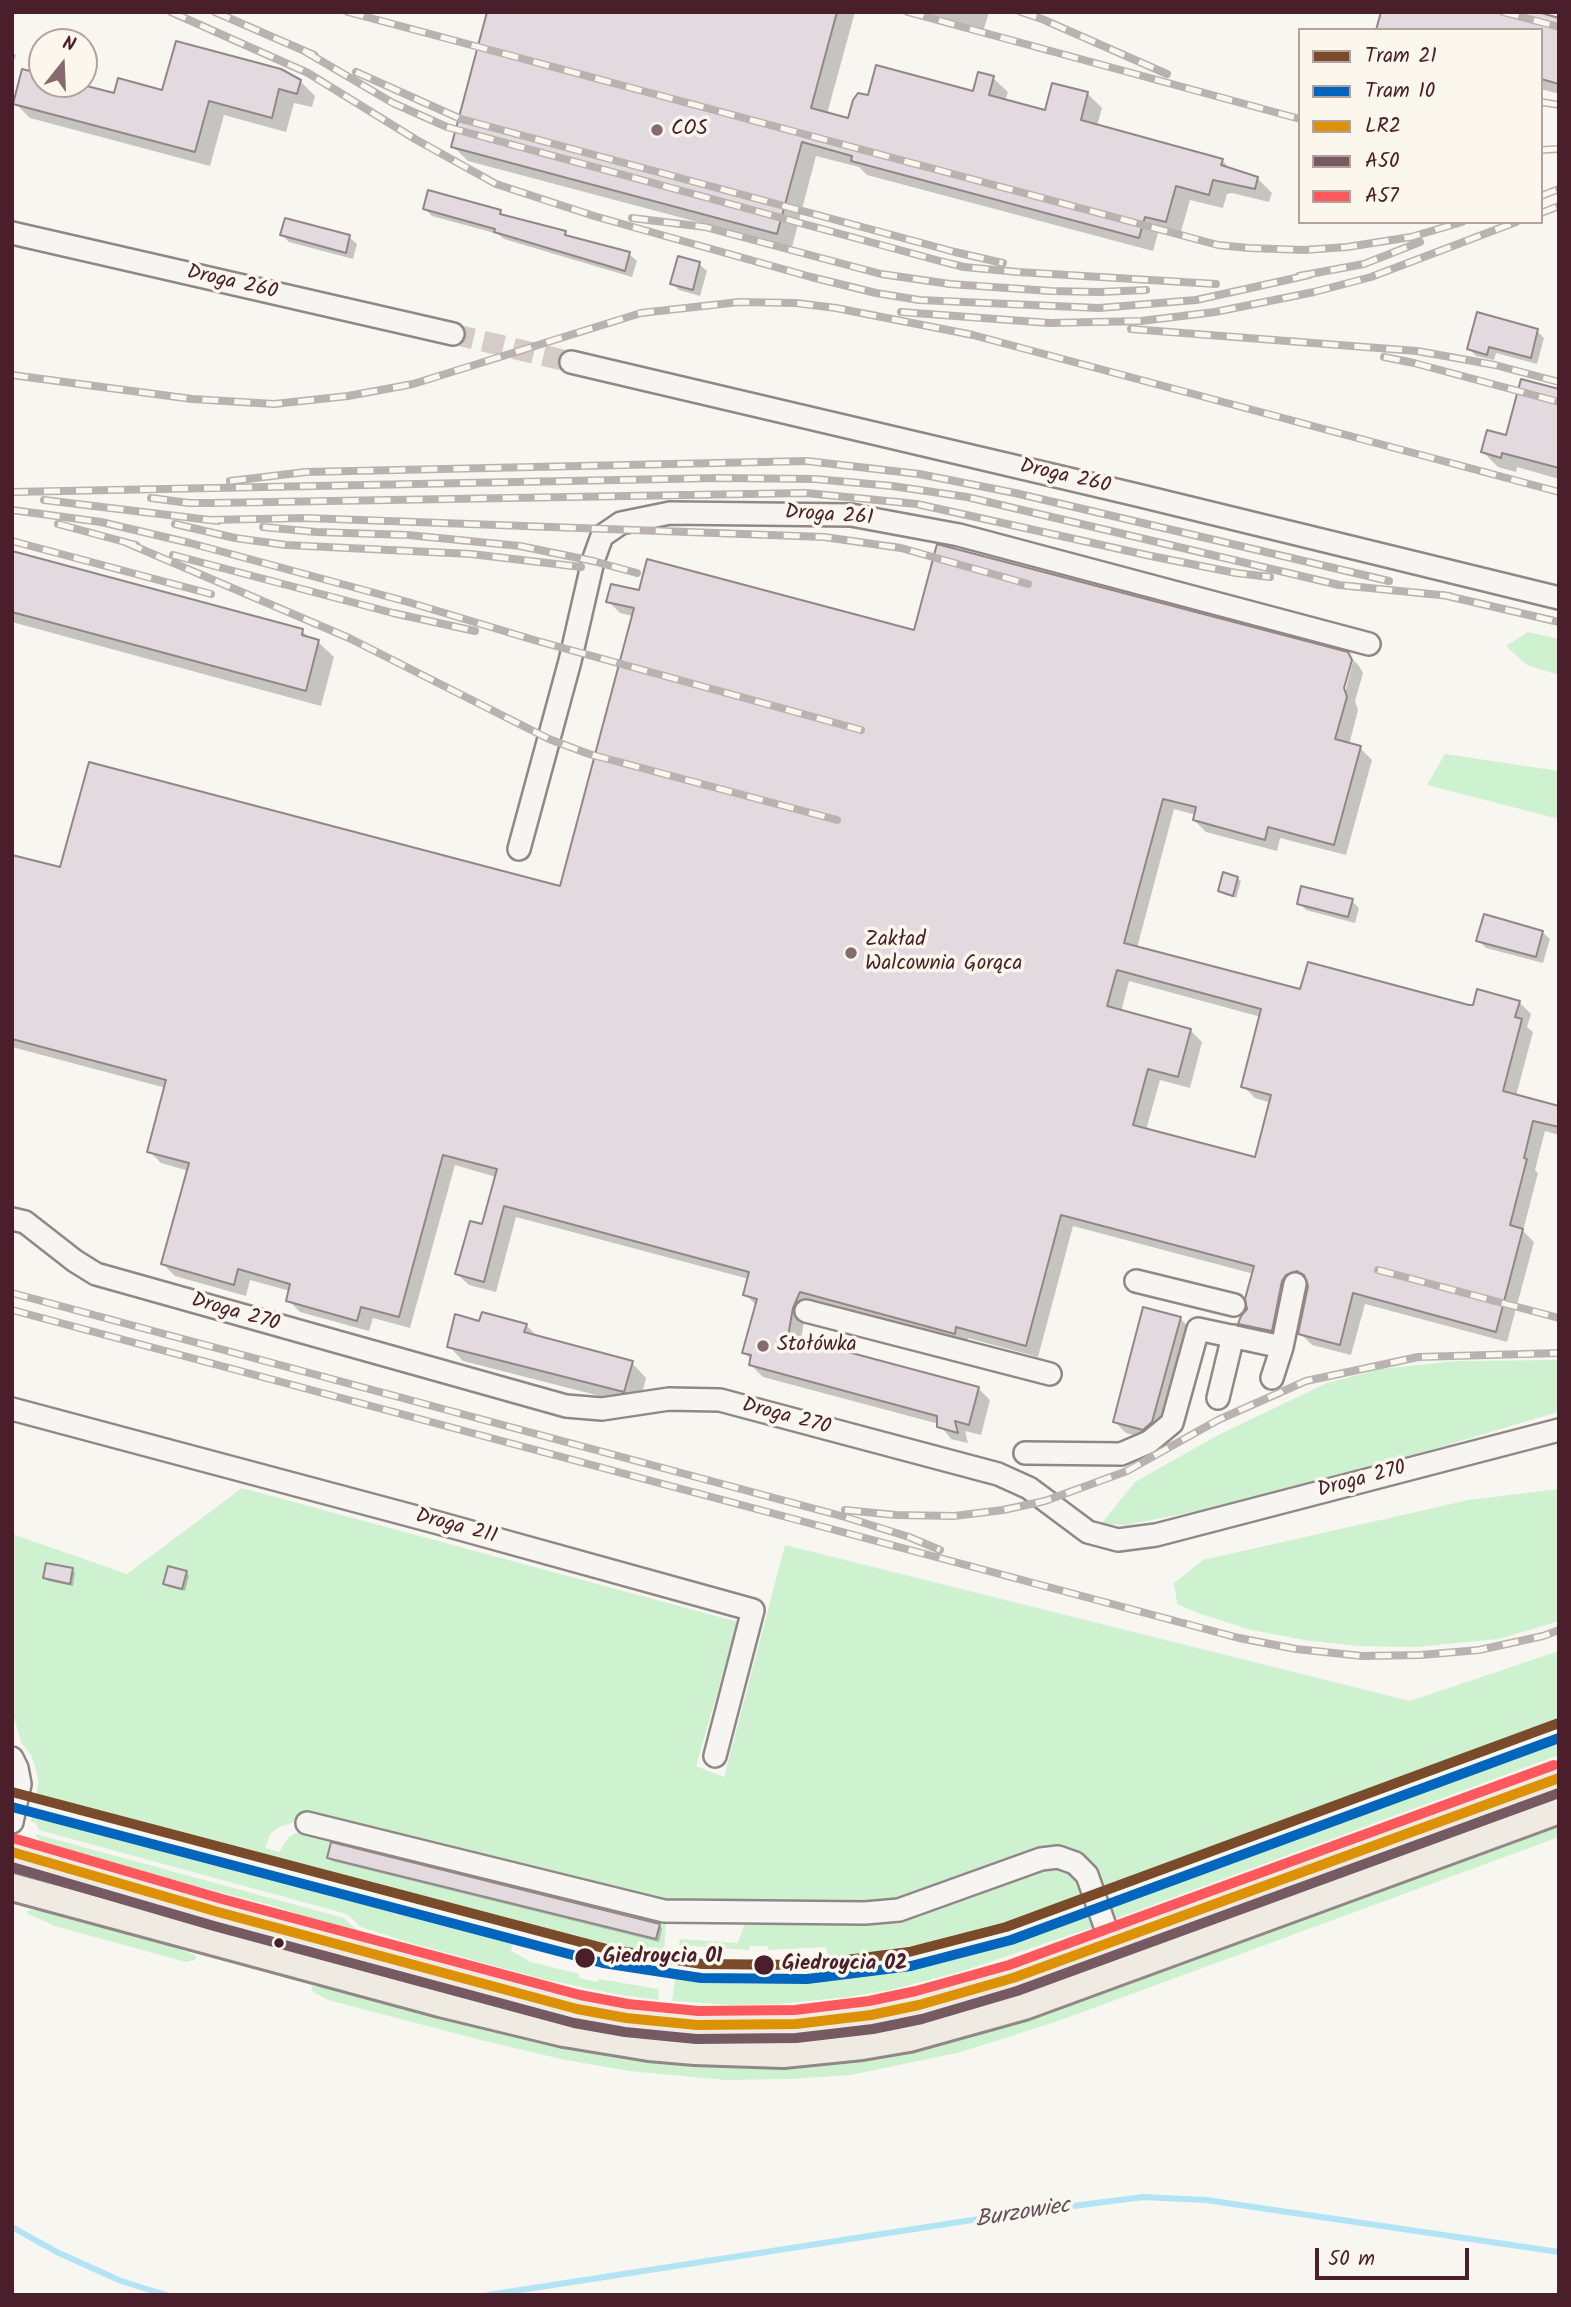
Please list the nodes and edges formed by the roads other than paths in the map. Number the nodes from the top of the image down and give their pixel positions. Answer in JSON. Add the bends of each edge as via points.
{"nodes":[{"id":1,"x":12,"y":233,"type":"edge"},
{"id":2,"x":453,"y":334,"type":"tunnel mouth"},
{"id":3,"x":571,"y":362,"type":"tunnel mouth"},
{"id":4,"x":1559,"y":598,"type":"edge"},
{"id":5,"x":1369,"y":645,"type":"dead end"},
{"id":6,"x":519,"y":849,"type":"dead end"},
{"id":7,"x":12,"y":1219,"type":"edge"},
{"id":8,"x":1136,"y":1281,"type":"dead end"},
{"id":9,"x":1295,"y":1284,"type":"dead end"},
{"id":10,"x":1234,"y":1305,"type":"dead end"},
{"id":11,"x":806,"y":1311,"type":"dead end"},
{"id":12,"x":1233,"y":1336,"type":"junction"},
{"id":13,"x":1282,"y":1347,"type":"junction"},
{"id":14,"x":1050,"y":1374,"type":"dead end"},
{"id":15,"x":1272,"y":1378,"type":"dead end"},
{"id":16,"x":1219,"y":1398,"type":"dead end"},
{"id":17,"x":12,"y":1409,"type":"edge"},
{"id":18,"x":1559,"y":1430,"type":"edge"},
{"id":19,"x":1025,"y":1453,"type":"dead end"},
{"id":20,"x":715,"y":1756,"type":"dead end"},
{"id":21,"x":12,"y":1758,"type":"edge"},
{"id":22,"x":1559,"y":1778,"type":"edge"},
{"id":23,"x":1559,"y":1810,"type":"edge"},
{"id":24,"x":12,"y":1822,"type":"edge"},
{"id":25,"x":307,"y":1823,"type":"dead end"},
{"id":26,"x":12,"y":1852,"type":"edge"},
{"id":27,"x":12,"y":1887,"type":"edge"},
{"id":28,"x":1111,"y":1943,"type":"junction"}],
"edges":[{"from":1,"to":2,"type":"lane","name":"Droga 260"},
{"from":3,"to":4,"type":"lane","name":"Droga 260"},
{"from":5,"to":6,"type":"lane","name":"Droga 261","via":[[959,535],[851,515],[670,513],[621,523],[602,536],[593,561]]},
{"from":7,"to":18,"type":"lane","name":"Droga 270","via":[[25,1222],[96,1274],[566,1406],[602,1409],[669,1399],[720,1400],[998,1474],[1029,1488],[1088,1532],[1118,1540],[1156,1535]]},
{"from":8,"to":10,"type":"lane"},
{"from":9,"to":13,"type":"lane"},
{"from":11,"to":14,"type":"lane"},
{"from":12,"to":13,"type":"lane"},
{"from":12,"to":16,"type":"lane"},
{"from":12,"to":19,"type":"lane","via":[[1198,1329],[1172,1423],[1149,1442],[1121,1454]]},
{"from":13,"to":15,"type":"lane"},
{"from":17,"to":20,"type":"lane","name":"Droga 211","via":[[753,1610]]},
{"from":21,"to":24,"type":"lane","via":[[20,1784]]},
{"from":22,"to":28,"type":"main road"},
{"from":23,"to":27,"type":"main road","via":[[1000,2013],[862,2046],[783,2054],[661,2048],[564,2033]]},
{"from":25,"to":28,"type":"lane","via":[[664,1911],[899,1910],[1058,1857],[1087,1875]]},
{"from":26,"to":28,"type":"main road","via":[[530,1997],[673,2023],[796,2024],[870,2015],[965,1993]]}]}
